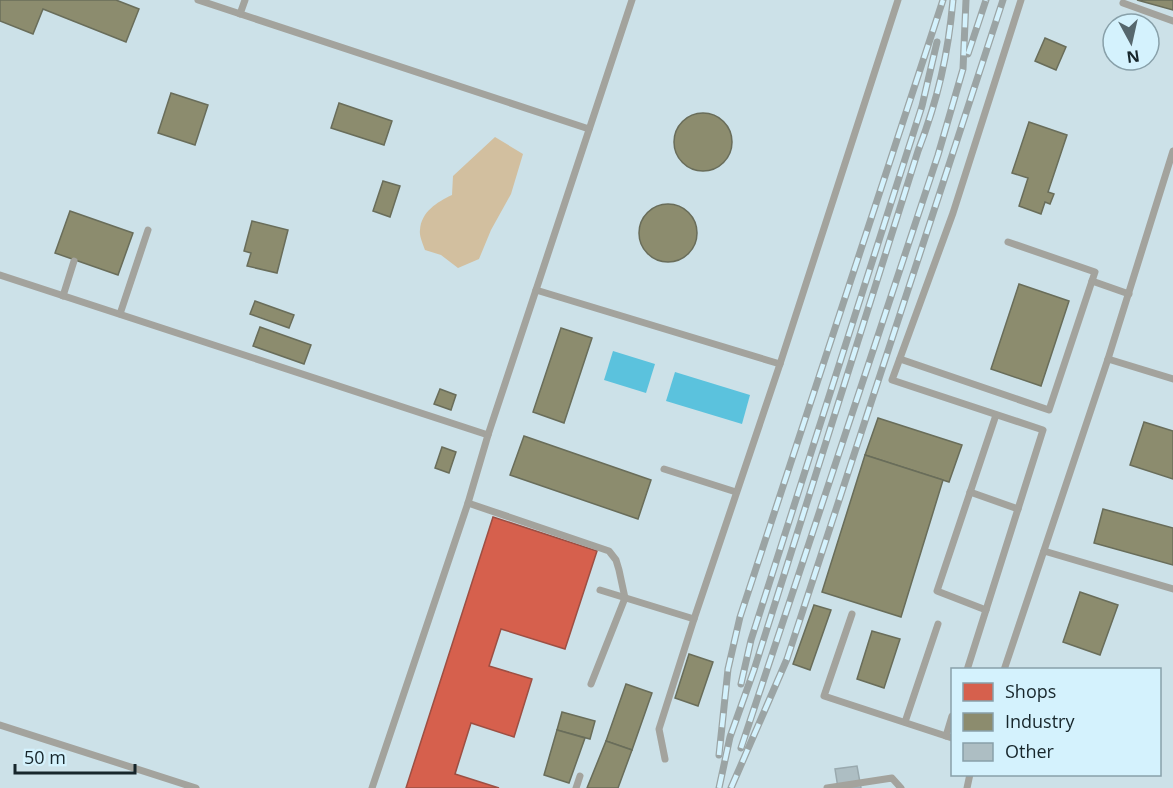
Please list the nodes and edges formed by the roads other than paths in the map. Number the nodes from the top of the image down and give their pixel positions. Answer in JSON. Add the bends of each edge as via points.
{"nodes":[{"id":1,"x":198,"y":0,"type":"edge"},
{"id":2,"x":245,"y":0,"type":"edge"},
{"id":3,"x":632,"y":0,"type":"edge"},
{"id":4,"x":898,"y":0,"type":"edge"},
{"id":5,"x":1022,"y":0,"type":"edge"},
{"id":6,"x":1123,"y":3,"type":"dead end"},
{"id":7,"x":240,"y":14,"type":"junction"},
{"id":8,"x":1173,"y":21,"type":"edge"},
{"id":9,"x":589,"y":129,"type":"junction"},
{"id":10,"x":1173,"y":151,"type":"edge"},
{"id":11,"x":148,"y":230,"type":"dead end"},
{"id":12,"x":1008,"y":242,"type":"dead end"},
{"id":13,"x":74,"y":261,"type":"dead end"},
{"id":14,"x":0,"y":275,"type":"edge"},
{"id":15,"x":1092,"y":281,"type":"junction"},
{"id":16,"x":536,"y":291,"type":"junction"},
{"id":17,"x":1129,"y":294,"type":"junction"},
{"id":18,"x":63,"y":296,"type":"junction"},
{"id":19,"x":120,"y":314,"type":"junction"},
{"id":20,"x":900,"y":358,"type":"junction"},
{"id":21,"x":1108,"y":359,"type":"junction"},
{"id":22,"x":780,"y":364,"type":"junction"},
{"id":23,"x":1173,"y":379,"type":"edge"},
{"id":24,"x":996,"y":415,"type":"junction"},
{"id":25,"x":488,"y":435,"type":"junction"},
{"id":26,"x":664,"y":469,"type":"dead end"},
{"id":27,"x":736,"y":492,"type":"junction"},
{"id":28,"x":970,"y":492,"type":"junction"},
{"id":29,"x":468,"y":503,"type":"junction"},
{"id":30,"x":1018,"y":509,"type":"junction"},
{"id":31,"x":1044,"y":551,"type":"junction"},
{"id":32,"x":1173,"y":589,"type":"edge"},
{"id":33,"x":600,"y":590,"type":"dead end"},
{"id":34,"x":625,"y":598,"type":"junction"},
{"id":35,"x":986,"y":610,"type":"junction"},
{"id":36,"x":852,"y":614,"type":"dead end"},
{"id":37,"x":694,"y":619,"type":"junction"},
{"id":38,"x":938,"y":624,"type":"dead end"},
{"id":39,"x":967,"y":668,"type":"edge"},
{"id":40,"x":1004,"y":668,"type":"edge"},
{"id":41,"x":591,"y":684,"type":"dead end"},
{"id":42,"x":905,"y":722,"type":"junction"},
{"id":43,"x":0,"y":725,"type":"edge"},
{"id":44,"x":949,"y":737,"type":"edge"},
{"id":45,"x":665,"y":759,"type":"dead end"},
{"id":46,"x":580,"y":776,"type":"dead end"},
{"id":47,"x":196,"y":788,"type":"edge"},
{"id":48,"x":372,"y":788,"type":"edge"},
{"id":49,"x":576,"y":788,"type":"edge"},
{"id":50,"x":827,"y":788,"type":"edge"},
{"id":51,"x":901,"y":788,"type":"edge"}],
"edges":[{"from":1,"to":7,"type":"lane"},
{"from":2,"to":7,"type":"lane"},
{"from":3,"to":9,"type":"lane"},
{"from":4,"to":22,"type":"lane"},
{"from":5,"to":20,"type":"lane","via":[[953,213]]},
{"from":6,"to":8,"type":"lane"},
{"from":7,"to":9,"type":"lane"},
{"from":9,"to":16,"type":"lane"},
{"from":10,"to":17,"type":"lane"},
{"from":11,"to":19,"type":"lane"},
{"from":12,"to":15,"type":"lane","via":[[1095,272]]},
{"from":13,"to":18,"type":"lane"},
{"from":14,"to":18,"type":"lane"},
{"from":15,"to":17,"type":"lane"},
{"from":15,"to":20,"type":"lane","via":[[1049,410]]},
{"from":16,"to":22,"type":"lane"},
{"from":16,"to":25,"type":"lane"},
{"from":17,"to":21,"type":"lane"},
{"from":18,"to":19,"type":"lane"},
{"from":19,"to":25,"type":"lane"},
{"from":20,"to":24,"type":"lane","via":[[892,380]]},
{"from":21,"to":23,"type":"lane"},
{"from":21,"to":31,"type":"lane"},
{"from":22,"to":27,"type":"lane"},
{"from":24,"to":28,"type":"lane"},
{"from":24,"to":30,"type":"lane","via":[[1043,430]]},
{"from":25,"to":29,"type":"lane"},
{"from":26,"to":27,"type":"lane"},
{"from":27,"to":37,"type":"lane"},
{"from":28,"to":30,"type":"lane"},
{"from":28,"to":35,"type":"lane","via":[[937,591]]},
{"from":29,"to":34,"type":"lane","via":[[609,551],[616,560]]},
{"from":29,"to":48,"type":"lane"},
{"from":30,"to":35,"type":"lane"},
{"from":31,"to":32,"type":"lane"},
{"from":31,"to":40,"type":"lane"},
{"from":33,"to":34,"type":"lane"},
{"from":34,"to":37,"type":"lane"},
{"from":34,"to":41,"type":"lane"},
{"from":35,"to":39,"type":"lane"},
{"from":36,"to":42,"type":"lane","via":[[824,696]]},
{"from":37,"to":45,"type":"lane","via":[[659,729]]},
{"from":38,"to":42,"type":"lane"},
{"from":42,"to":44,"type":"lane"},
{"from":43,"to":47,"type":"lane"},
{"from":46,"to":49,"type":"lane"},
{"from":50,"to":51,"type":"lane","via":[[892,778]]}]}
